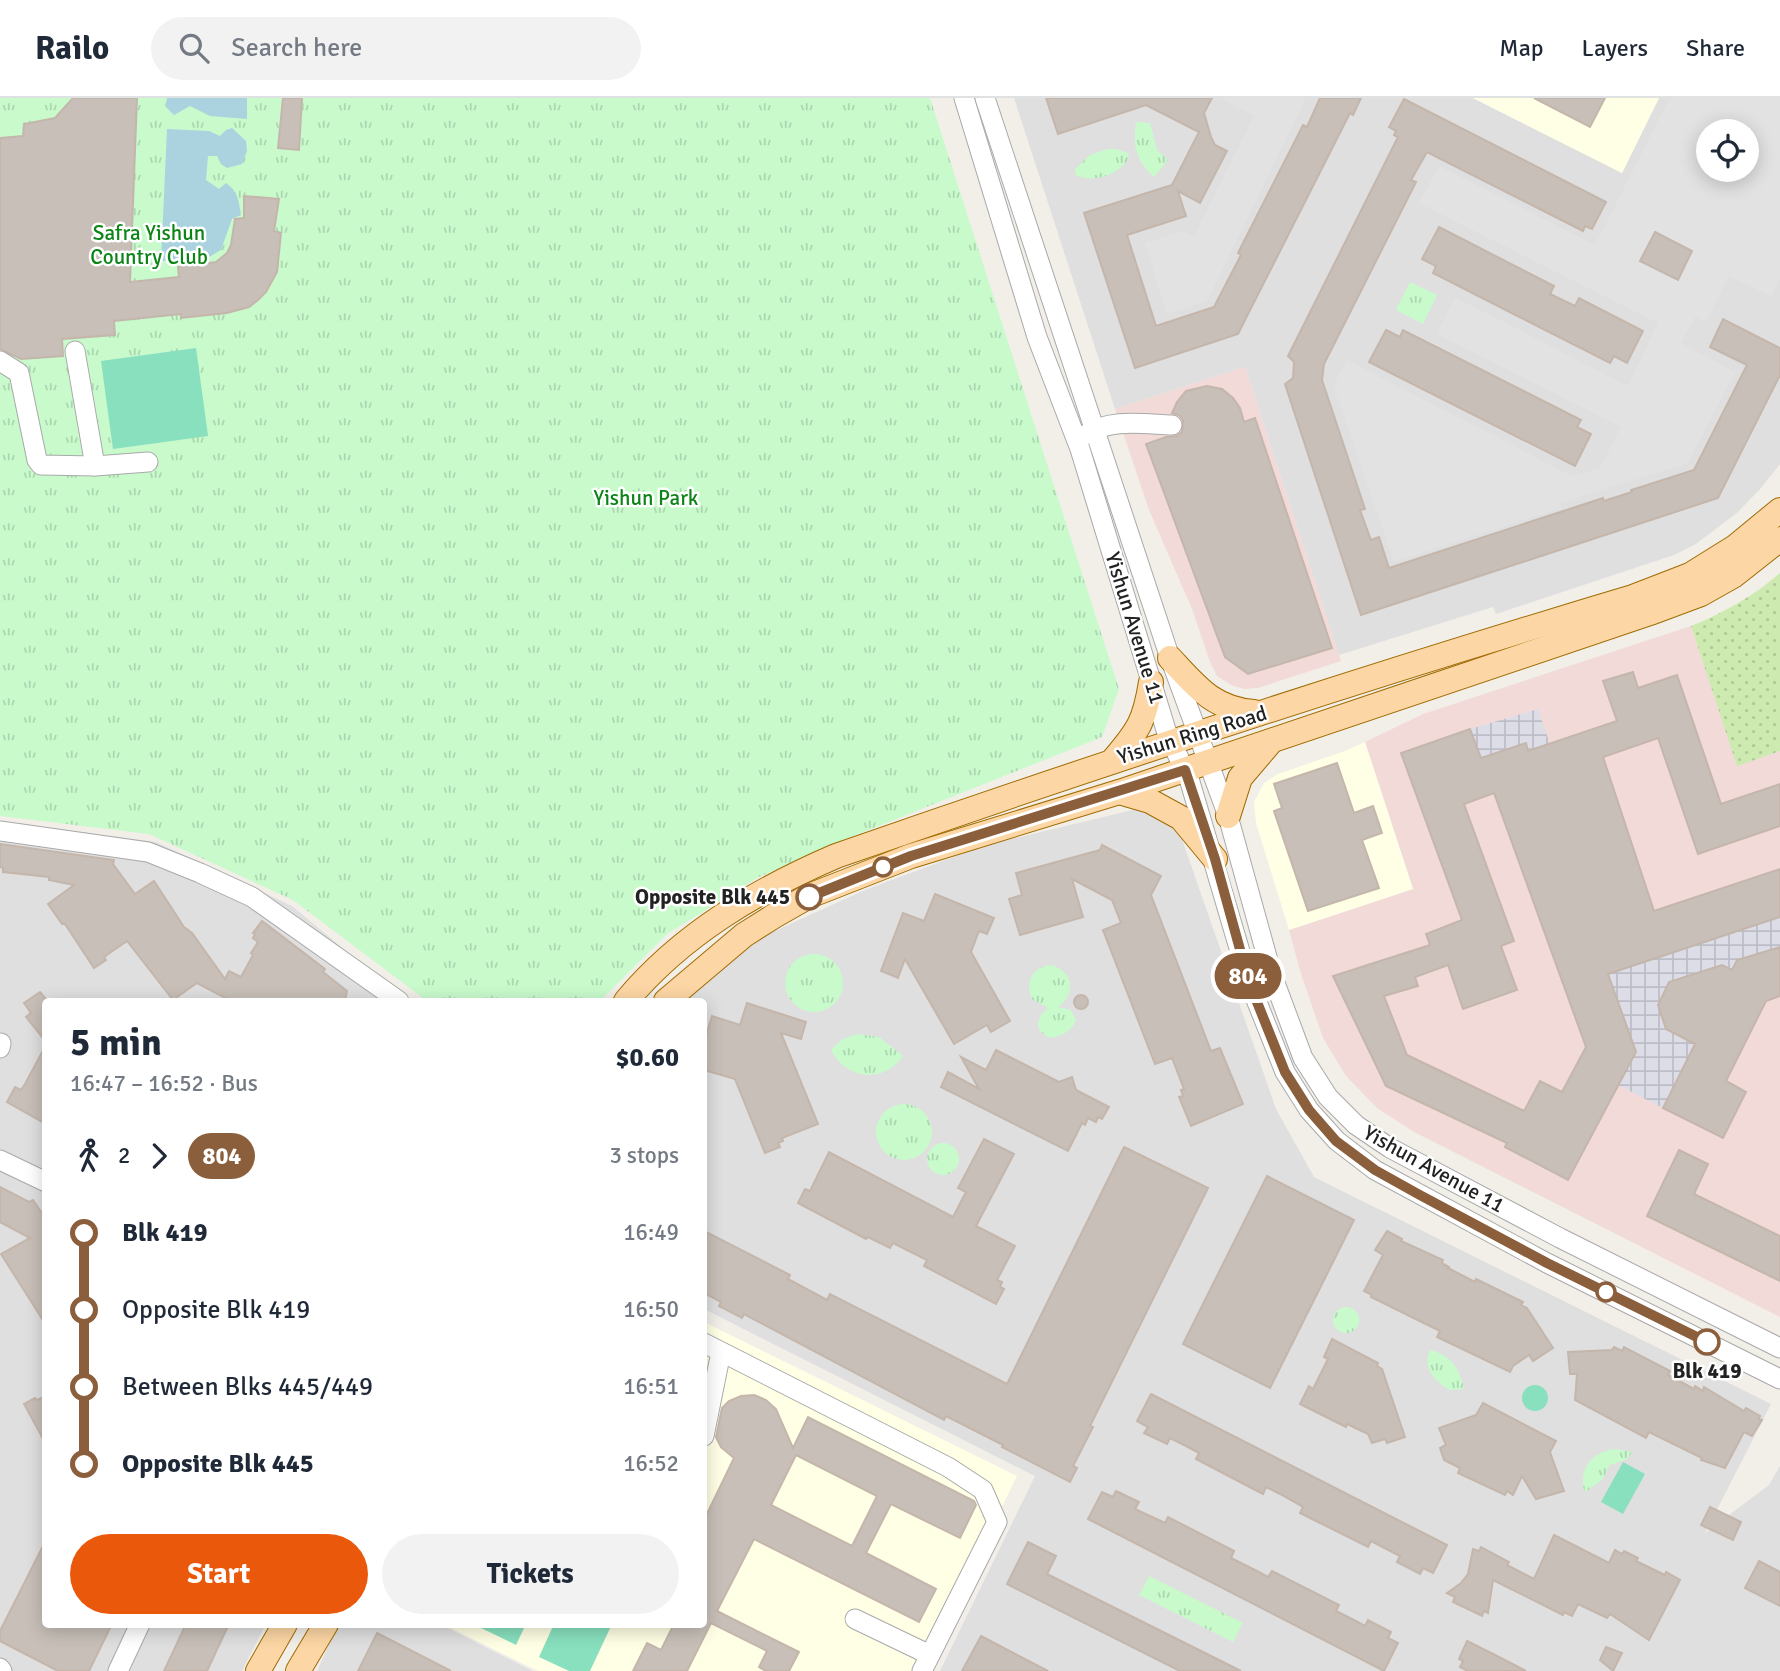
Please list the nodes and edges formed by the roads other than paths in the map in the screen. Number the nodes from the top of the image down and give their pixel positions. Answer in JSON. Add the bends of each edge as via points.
{"nodes":[{"id":1,"x":964,"y":98,"type":"edge"},
{"id":2,"x":985,"y":98,"type":"edge"},
{"id":3,"x":75,"y":351,"type":"dead end"},
{"id":4,"x":1,"y":361,"type":"edge"},
{"id":5,"x":1143,"y":424,"type":"junction"},
{"id":6,"x":1172,"y":425,"type":"dead end"},
{"id":7,"x":1094,"y":429,"type":"junction"},
{"id":8,"x":1080,"y":449,"type":"junction"},
{"id":9,"x":148,"y":461,"type":"dead end"},
{"id":10,"x":95,"y":466,"type":"junction"},
{"id":11,"x":1109,"y":470,"type":"junction"},
{"id":12,"x":1780,"y":510,"type":"edge"},
{"id":13,"x":1780,"y":539,"type":"edge"},
{"id":14,"x":1159,"y":621,"type":"junction"},
{"id":15,"x":1140,"y":643,"type":"junction"},
{"id":16,"x":1170,"y":658,"type":"junction"},
{"id":17,"x":1151,"y":681,"type":"junction"},
{"id":18,"x":1265,"y":713,"type":"junction"},
{"id":19,"x":1197,"y":732,"type":"junction"},
{"id":20,"x":1171,"y":740,"type":"junction"},
{"id":21,"x":1272,"y":741,"type":"junction"},
{"id":22,"x":1113,"y":760,"type":"junction"},
{"id":23,"x":1208,"y":762,"type":"junction"},
{"id":24,"x":1185,"y":770,"type":"junction"},
{"id":25,"x":1119,"y":792,"type":"junction"},
{"id":26,"x":1228,"y":816,"type":"junction"},
{"id":27,"x":0,"y":831,"type":"edge"},
{"id":28,"x":1215,"y":859,"type":"junction"},
{"id":29,"x":394,"y":998,"type":"edge"},
{"id":30,"x":629,"y":998,"type":"edge"},
{"id":31,"x":670,"y":998,"type":"edge"},
{"id":32,"x":0,"y":1160,"type":"edge"},
{"id":33,"x":42,"y":1180,"type":"edge"},
{"id":34,"x":712,"y":1348,"type":"edge"},
{"id":35,"x":1780,"y":1348,"type":"edge"},
{"id":36,"x":1780,"y":1379,"type":"edge"},
{"id":37,"x":707,"y":1403,"type":"edge"},
{"id":38,"x":855,"y":1619,"type":"dead end"},
{"id":39,"x":138,"y":1628,"type":"edge"},
{"id":40,"x":283,"y":1628,"type":"edge"},
{"id":41,"x":324,"y":1628,"type":"edge"},
{"id":42,"x":926,"y":1663,"type":"edge"},
{"id":43,"x":118,"y":1671,"type":"edge"},
{"id":44,"x":258,"y":1671,"type":"edge"},
{"id":45,"x":298,"y":1671,"type":"edge"}],
"edges":[{"from":1,"to":8,"type":"street","name":"Yishun Avenue 11","via":[[1037,337]]},
{"from":2,"to":7,"type":"street","name":"Yishun Avenue 11"},
{"from":3,"to":10,"type":"street"},
{"from":4,"to":10,"type":"street","via":[[19,373],[38,463]]},
{"from":5,"to":6,"type":"street"},
{"from":5,"to":7,"type":"street"},
{"from":5,"to":11,"type":"street","via":[[1115,440],[1109,452]]},
{"from":7,"to":8,"type":"street"},
{"from":7,"to":11,"type":"street","name":"Yishun Avenue 11"},
{"from":8,"to":15,"type":"street","name":"Yishun Avenue 11"},
{"from":9,"to":10,"type":"street"},
{"from":11,"to":14,"type":"street","name":"Yishun Avenue 11"},
{"from":12,"to":18,"type":"main road","name":"Yishun Ring Road","via":[[1735,547],[1690,575]]},
{"from":13,"to":21,"type":"main road","name":"Yishun Ring Road","via":[[1733,576],[1701,594]]},
{"from":14,"to":15,"type":"street","via":[[1150,638]]},
{"from":14,"to":16,"type":"street","name":"Yishun Avenue 11"},
{"from":15,"to":17,"type":"street","name":"Yishun Avenue 11"},
{"from":16,"to":18,"type":"main road","via":[[1218,704]]},
{"from":16,"to":19,"type":"street","name":"Yishun Avenue 11"},
{"from":17,"to":20,"type":"street","name":"Yishun Avenue 11"},
{"from":17,"to":22,"type":"main road","via":[[1139,729]]},
{"from":18,"to":19,"type":"main road","name":"Yishun Ring Road"},
{"from":19,"to":20,"type":"main road","name":"Yishun Ring Road"},
{"from":19,"to":23,"type":"street","name":"Yishun Avenue 11"},
{"from":20,"to":22,"type":"main road","name":"Yishun Ring Road"},
{"from":20,"to":24,"type":"street","name":"Yishun Avenue 11"},
{"from":21,"to":23,"type":"main road","name":"Yishun Ring Road"},
{"from":21,"to":26,"type":"main road","via":[[1240,778]]},
{"from":22,"to":30,"type":"main road","name":"Yishun Ring Road","via":[[787,877],[735,906],[676,949]]},
{"from":23,"to":24,"type":"main road","name":"Yishun Ring Road"},
{"from":23,"to":26,"type":"street","name":"Yishun Avenue 11"},
{"from":24,"to":25,"type":"main road","name":"Yishun Ring Road"},
{"from":24,"to":28,"type":"street","name":"Yishun Avenue 11"},
{"from":25,"to":28,"type":"main road","via":[[1150,801],[1181,818]]},
{"from":25,"to":31,"type":"main road","name":"Yishun Ring Road","via":[[911,856],[809,897],[744,935]]},
{"from":26,"to":35,"type":"street","name":"Yishun Avenue 11","via":[[1272,975],[1303,1058],[1328,1097],[1356,1125],[1390,1148],[1560,1238]]},
{"from":27,"to":29,"type":"street","via":[[148,852],[200,873],[253,897]]},
{"from":28,"to":36,"type":"street","name":"Yishun Avenue 11","via":[[1249,982],[1285,1072],[1336,1141],[1418,1194]]},
{"from":32,"to":33,"type":"street"},
{"from":34,"to":37,"type":"street"},
{"from":34,"to":42,"type":"street","via":[[948,1467],[983,1490],[997,1522]]},
{"from":38,"to":42,"type":"street"},
{"from":39,"to":43,"type":"street"},
{"from":40,"to":44,"type":"main road"},
{"from":41,"to":45,"type":"main road"}]}
